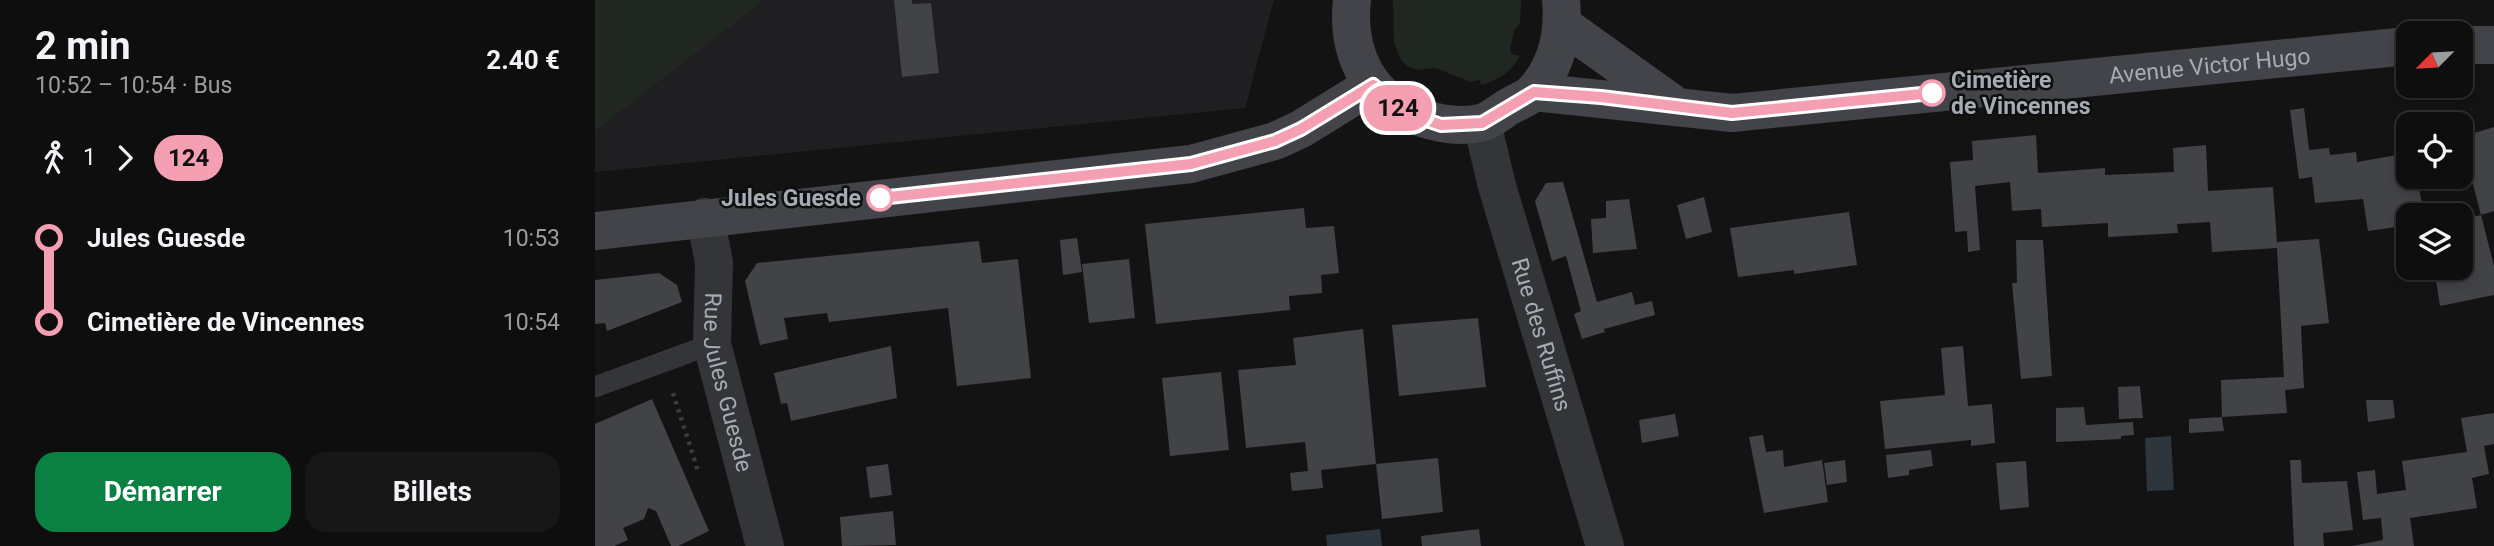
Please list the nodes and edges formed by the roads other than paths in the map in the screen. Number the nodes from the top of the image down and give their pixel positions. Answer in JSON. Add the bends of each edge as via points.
{"nodes":[{"id":1,"x":1352,"y":0,"type":"edge"},
{"id":2,"x":1562,"y":12,"type":"edge"},
{"id":3,"x":2494,"y":45,"type":"edge"},
{"id":4,"x":2473,"y":46,"type":"edge"},
{"id":5,"x":2396,"y":47,"type":"edge"},
{"id":6,"x":1373,"y":85,"type":"junction"},
{"id":7,"x":1534,"y":92,"type":"junction"},
{"id":8,"x":1677,"y":106,"type":"junction"},
{"id":9,"x":1482,"y":123,"type":"junction"},
{"id":10,"x":705,"y":217,"type":"junction"},
{"id":11,"x":595,"y":231,"type":"edge"},
{"id":12,"x":712,"y":344,"type":"junction"},
{"id":13,"x":595,"y":387,"type":"edge"},
{"id":14,"x":765,"y":546,"type":"edge"},
{"id":15,"x":1605,"y":546,"type":"edge"}],
"edges":[{"from":1,"to":6,"type":"street","via":[[1349,24],[1356,56]]},
{"from":2,"to":7,"type":"street","via":[[1555,61]]},
{"from":2,"to":8,"type":"street","name":"Avenue Victor Hugo"},
{"from":3,"to":4,"type":"street"},
{"from":5,"to":8,"type":"street","name":"Avenue Victor Hugo","via":[[1732,113]]},
{"from":6,"to":9,"type":"street","via":[[1403,112],[1441,125]]},
{"from":6,"to":10,"type":"street","via":[[1275,141],[1191,164]]},
{"from":7,"to":8,"type":"street","name":"Avenue Victor Hugo"},
{"from":7,"to":9,"type":"street"},
{"from":9,"to":15,"type":"street","name":"Rue des Ruffins"},
{"from":10,"to":11,"type":"street"},
{"from":10,"to":12,"type":"street","name":"Rue Jules Guesde","via":[[714,262]]},
{"from":12,"to":13,"type":"lane"},
{"from":12,"to":14,"type":"street","name":"Rue Jules Guesde"}]}
